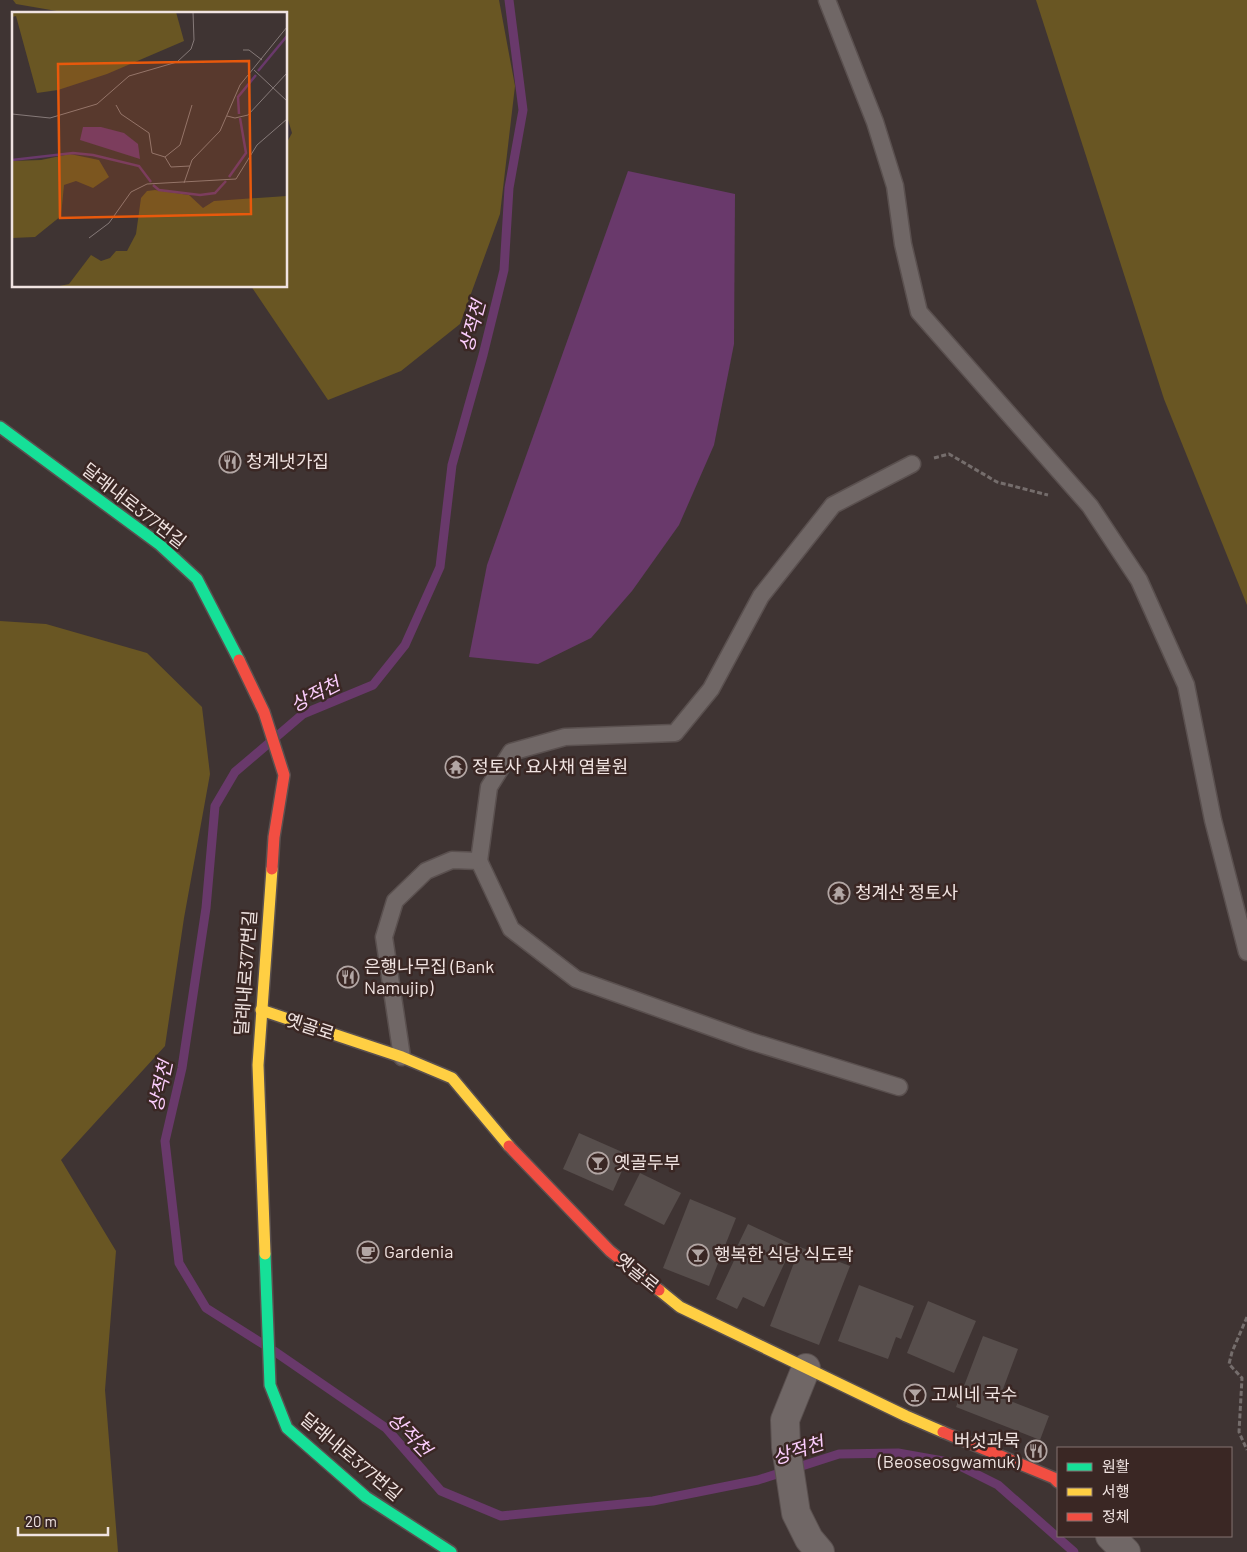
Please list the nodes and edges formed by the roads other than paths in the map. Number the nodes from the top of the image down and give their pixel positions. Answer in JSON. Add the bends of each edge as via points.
{"nodes":[{"id":1,"x":827,"y":0,"type":"edge"},
{"id":2,"x":0,"y":427,"type":"edge"},
{"id":3,"x":912,"y":464,"type":"road end"},
{"id":4,"x":479,"y":861,"type":"junction"},
{"id":5,"x":1247,"y":952,"type":"edge"},
{"id":6,"x":261,"y":1010,"type":"junction"},
{"id":7,"x":402,"y":1057,"type":"junction"},
{"id":8,"x":899,"y":1087,"type":"dead end"},
{"id":9,"x":806,"y":1368,"type":"junction"},
{"id":10,"x":1057,"y":1481,"type":"edge"},
{"id":11,"x":1111,"y":1537,"type":"edge"},
{"id":12,"x":452,"y":1552,"type":"edge"},
{"id":13,"x":820,"y":1552,"type":"edge"},
{"id":14,"x":1126,"y":1552,"type":"edge"}],
"edges":[{"from":1,"to":5,"type":"lane","via":[[876,122],[895,186],[903,244],[919,312],[1090,506],[1139,580],[1186,685],[1212,820]]},
{"from":2,"to":6,"type":"street","name":"달래내로377번길","via":[[159,544],[197,579],[264,712],[284,775],[274,837]]},
{"from":3,"to":4,"type":"lane","via":[[833,505],[760,596],[711,689],[675,733],[565,737],[511,752],[489,788]]},
{"from":4,"to":7,"type":"lane","via":[[452,860],[426,871],[395,901],[384,937]]},
{"from":4,"to":8,"type":"lane","via":[[511,929],[576,978],[750,1041]]},
{"from":6,"to":7,"type":"street","name":"옛골로"},
{"from":6,"to":12,"type":"street","name":"달래내로377번길","via":[[259,1084],[270,1385],[287,1428],[366,1497],[441,1548]]},
{"from":7,"to":9,"type":"street","name":"옛골로","via":[[452,1078],[526,1166],[603,1244],[680,1307]]},
{"from":9,"to":10,"type":"street","name":"옛골로","via":[[906,1416]]},
{"from":9,"to":13,"type":"street","via":[[785,1420],[786,1447],[793,1502],[800,1525]]},
{"from":11,"to":14,"type":"street"}]}
